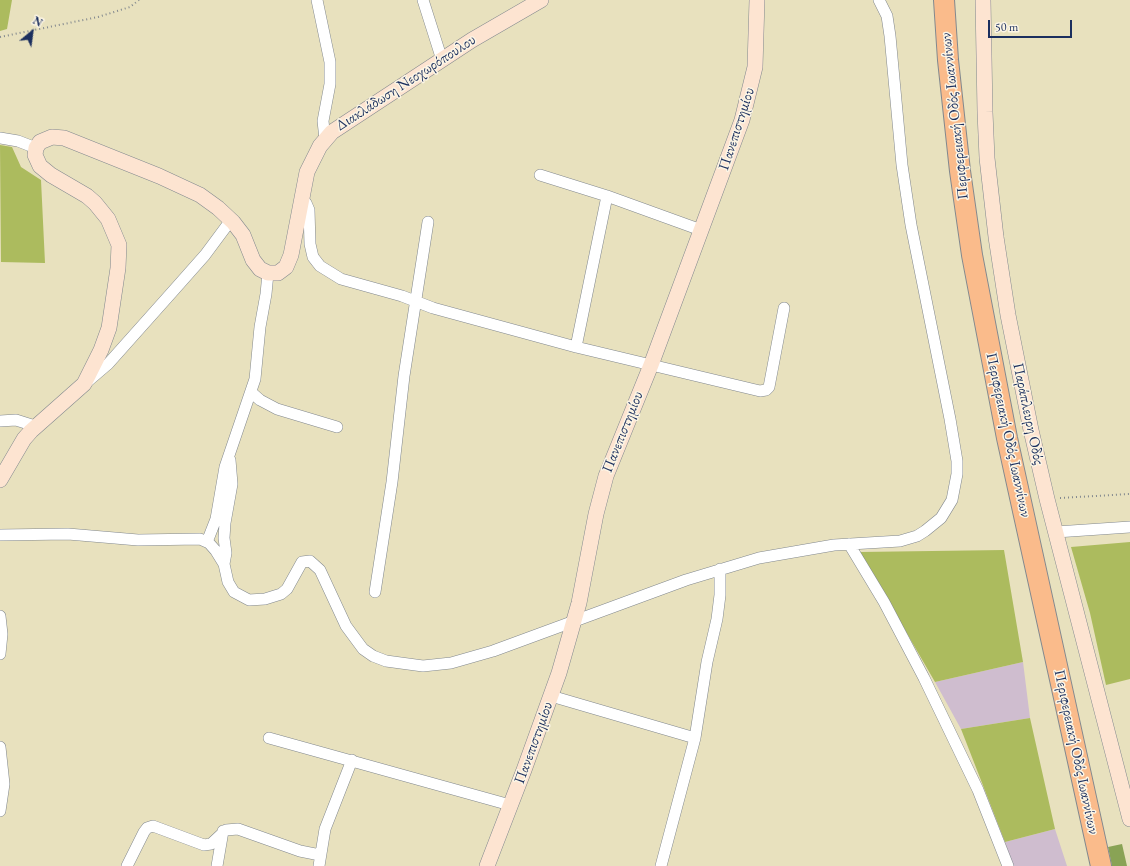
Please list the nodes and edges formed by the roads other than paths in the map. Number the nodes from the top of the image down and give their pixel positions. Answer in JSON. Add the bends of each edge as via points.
{"nodes":[{"id":1,"x":317,"y":0,"type":"edge"},
{"id":2,"x":423,"y":0,"type":"edge"},
{"id":3,"x":541,"y":0,"type":"edge"},
{"id":4,"x":757,"y":0,"type":"edge"},
{"id":5,"x":879,"y":0,"type":"edge"},
{"id":6,"x":944,"y":0,"type":"edge"},
{"id":7,"x":983,"y":0,"type":"edge"},
{"id":8,"x":442,"y":60,"type":"junction"},
{"id":9,"x":0,"y":138,"type":"edge"},
{"id":10,"x":325,"y":139,"type":"junction"},
{"id":11,"x":36,"y":148,"type":"junction"},
{"id":12,"x":540,"y":175,"type":"dead end"},
{"id":13,"x":606,"y":196,"type":"junction"},
{"id":14,"x":301,"y":199,"type":"junction"},
{"id":15,"x":231,"y":220,"type":"junction"},
{"id":16,"x":428,"y":222,"type":"dead end"},
{"id":17,"x":701,"y":230,"type":"junction"},
{"id":18,"x":268,"y":273,"type":"junction"},
{"id":19,"x":415,"y":302,"type":"junction"},
{"id":20,"x":784,"y":308,"type":"dead end"},
{"id":21,"x":576,"y":347,"type":"junction"},
{"id":22,"x":651,"y":364,"type":"junction"},
{"id":23,"x":84,"y":384,"type":"junction"},
{"id":24,"x":252,"y":393,"type":"junction"},
{"id":25,"x":0,"y":421,"type":"edge"},
{"id":26,"x":35,"y":426,"type":"junction"},
{"id":27,"x":337,"y":427,"type":"dead end"},
{"id":28,"x":229,"y":460,"type":"junction"},
{"id":29,"x":0,"y":480,"type":"edge"},
{"id":30,"x":1130,"y":527,"type":"edge"},
{"id":31,"x":1056,"y":532,"type":"junction"},
{"id":32,"x":0,"y":535,"type":"edge"},
{"id":33,"x":207,"y":542,"type":"junction"},
{"id":34,"x":849,"y":544,"type":"junction"},
{"id":35,"x":224,"y":564,"type":"junction"},
{"id":36,"x":720,"y":569,"type":"junction"},
{"id":37,"x":375,"y":592,"type":"dead end"},
{"id":38,"x":0,"y":616,"type":"edge"},
{"id":39,"x":574,"y":620,"type":"junction"},
{"id":40,"x":0,"y":654,"type":"edge"},
{"id":41,"x":551,"y":696,"type":"junction"},
{"id":42,"x":269,"y":738,"type":"dead end"},
{"id":43,"x":695,"y":738,"type":"junction"},
{"id":44,"x":0,"y":747,"type":"edge"},
{"id":45,"x":352,"y":760,"type":"junction"},
{"id":46,"x":510,"y":805,"type":"junction"},
{"id":47,"x":0,"y":811,"type":"edge"},
{"id":48,"x":1130,"y":819,"type":"edge"},
{"id":49,"x":223,"y":831,"type":"junction"},
{"id":50,"x":320,"y":855,"type":"junction"},
{"id":51,"x":127,"y":866,"type":"edge"},
{"id":52,"x":217,"y":866,"type":"edge"},
{"id":53,"x":319,"y":866,"type":"edge"},
{"id":54,"x":487,"y":866,"type":"edge"},
{"id":55,"x":662,"y":866,"type":"edge"},
{"id":56,"x":1008,"y":866,"type":"edge"},
{"id":57,"x":1101,"y":866,"type":"edge"}],
"edges":[{"from":1,"to":10,"type":"street","via":[[330,62],[330,84],[323,121]]},
{"from":2,"to":8,"type":"street"},
{"from":3,"to":8,"type":"street","name":"Διακλάδωση Νεοχωρόπουλου"},
{"from":4,"to":17,"type":"street","name":"Πανεπιστημίου","via":[[752,83],[734,143]]},
{"from":5,"to":34,"type":"street","via":[[887,16],[902,165],[911,225],[955,445],[957,474],[952,500],[946,511],[941,518],[917,536],[900,541]]},
{"from":6,"to":57,"type":"highway","name":"Περιφερειακή Οδός Ιωαννίνων","via":[[960,171],[972,256],[1007,438]]},
{"from":7,"to":31,"type":"street","name":"Παράπλευρη Οδός","via":[[986,131],[996,237],[1014,342]]},
{"from":8,"to":10,"type":"street","name":"Διακλάδωση Νεοχωρόπουλου","via":[[345,122]]},
{"from":9,"to":11,"type":"street"},
{"from":10,"to":14,"type":"street","name":"Διακλάδωση Νεοχωρόπουλου","via":[[307,172]]},
{"from":11,"to":15,"type":"street","via":[[48,137],[72,141],[192,191],[213,204]]},
{"from":11,"to":23,"type":"street","via":[[37,161],[45,171],[87,196],[102,210],[113,227],[119,244],[118,268],[108,328],[101,350]]},
{"from":12,"to":13,"type":"street"},
{"from":13,"to":17,"type":"street"},
{"from":13,"to":21,"type":"street"},
{"from":14,"to":18,"type":"street","name":"Διακλάδωση Νεοχωρόπουλου","via":[[294,244],[288,263],[280,272]]},
{"from":14,"to":19,"type":"street","via":[[309,210],[312,251],[320,266],[341,279]]},
{"from":15,"to":18,"type":"street","via":[[243,235],[257,266]]},
{"from":15,"to":23,"type":"street","via":[[205,255],[108,364]]},
{"from":16,"to":19,"type":"street"},
{"from":17,"to":22,"type":"street","name":"Πανεπιστημίου"},
{"from":18,"to":24,"type":"street"},
{"from":19,"to":21,"type":"street"},
{"from":19,"to":37,"type":"street"},
{"from":20,"to":22,"type":"street","via":[[769,387],[766,390],[760,391]]},
{"from":21,"to":22,"type":"street"},
{"from":22,"to":39,"type":"street","name":"Πανεπιστημίου","via":[[606,476]]},
{"from":23,"to":26,"type":"street"},
{"from":24,"to":27,"type":"street","via":[[278,409]]},
{"from":24,"to":28,"type":"street","via":[[239,424]]},
{"from":25,"to":26,"type":"street","via":[[16,420]]},
{"from":26,"to":29,"type":"street","via":[[24,439]]},
{"from":28,"to":33,"type":"street","via":[[215,524]]},
{"from":28,"to":35,"type":"street","via":[[232,484],[225,523]]},
{"from":30,"to":31,"type":"street"},
{"from":31,"to":48,"type":"street","name":"Παράπλευρη Οδός"},
{"from":32,"to":33,"type":"street","via":[[84,535],[138,540],[184,538]]},
{"from":33,"to":35,"type":"street","via":[[214,547]]},
{"from":34,"to":36,"type":"street","via":[[772,556]]},
{"from":34,"to":56,"type":"street","via":[[884,602],[924,678],[978,790]]},
{"from":35,"to":39,"type":"street","via":[[228,582],[234,592],[244,598],[265,600],[281,594],[286,589],[302,562],[312,562],[320,570],[346,626],[358,644],[378,658],[404,665],[451,663],[493,651]]},
{"from":36,"to":39,"type":"street"},
{"from":36,"to":43,"type":"street","via":[[717,619],[707,662]]},
{"from":38,"to":40,"type":"street"},
{"from":39,"to":41,"type":"street","name":"Πανεπιστημίου"},
{"from":41,"to":43,"type":"street"},
{"from":41,"to":46,"type":"street","name":"Πανεπιστημίου"},
{"from":42,"to":45,"type":"street"},
{"from":43,"to":55,"type":"street"},
{"from":44,"to":47,"type":"street","via":[[4,784]]},
{"from":45,"to":46,"type":"street"},
{"from":45,"to":50,"type":"street","via":[[331,812]]},
{"from":46,"to":54,"type":"street","name":"Πανεπιστημίου"},
{"from":49,"to":50,"type":"street","via":[[231,828],[242,830],[300,851]]},
{"from":49,"to":51,"type":"street","via":[[211,844],[204,845],[156,827],[148,827]]},
{"from":49,"to":52,"type":"street"},
{"from":50,"to":53,"type":"street"}]}
